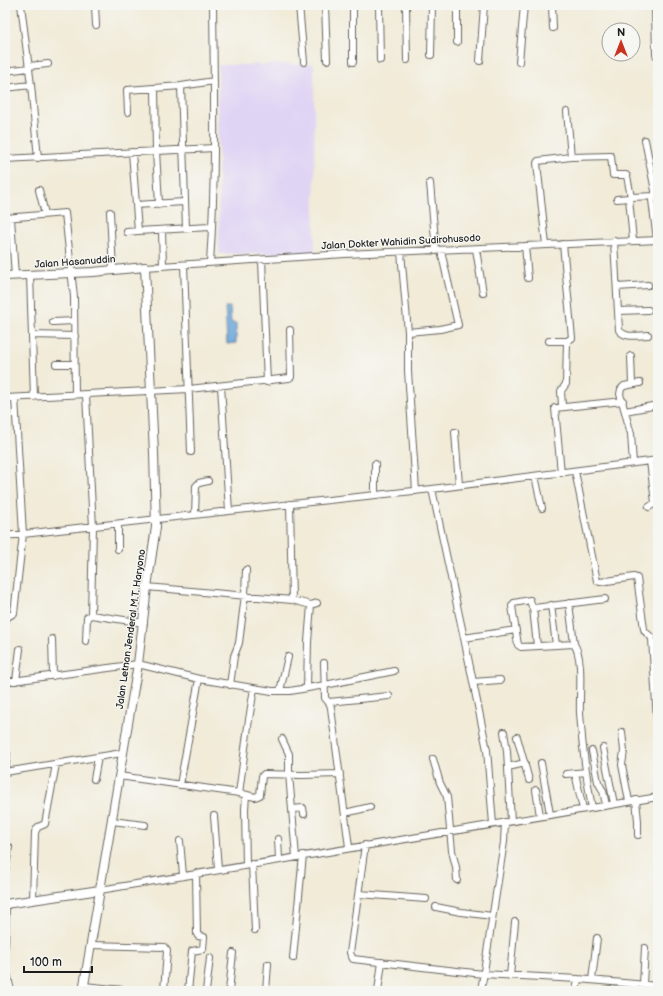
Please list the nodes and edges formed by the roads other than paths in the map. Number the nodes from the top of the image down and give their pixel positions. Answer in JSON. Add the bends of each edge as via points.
{"nodes":[{"id":1,"x":21,"y":5,"type":"edge"},
{"id":2,"x":95,"y":5,"type":"edge"},
{"id":3,"x":213,"y":5,"type":"edge"},
{"id":4,"x":298,"y":5,"type":"edge"},
{"id":5,"x":325,"y":5,"type":"edge"},
{"id":6,"x":353,"y":5,"type":"edge"},
{"id":7,"x":379,"y":5,"type":"edge"},
{"id":8,"x":406,"y":5,"type":"edge"},
{"id":9,"x":432,"y":5,"type":"edge"},
{"id":10,"x":457,"y":5,"type":"edge"},
{"id":11,"x":484,"y":5,"type":"edge"},
{"id":12,"x":524,"y":5,"type":"edge"},
{"id":13,"x":552,"y":5,"type":"edge"},
{"id":14,"x":654,"y":5,"type":"edge"},
{"id":15,"x":96,"y":25,"type":"dead end"},
{"id":16,"x":553,"y":28,"type":"dead end"},
{"id":17,"x":457,"y":42,"type":"dead end"},
{"id":18,"x":432,"y":55,"type":"dead end"},
{"id":19,"x":656,"y":55,"type":"dead end"},
{"id":20,"x":327,"y":60,"type":"dead end"},
{"id":21,"x":380,"y":60,"type":"dead end"},
{"id":22,"x":407,"y":60,"type":"dead end"},
{"id":23,"x":480,"y":61,"type":"dead end"},
{"id":24,"x":304,"y":62,"type":"dead end"},
{"id":25,"x":353,"y":62,"type":"dead end"},
{"id":26,"x":520,"y":62,"type":"dead end"},
{"id":27,"x":48,"y":64,"type":"dead end"},
{"id":28,"x":29,"y":67,"type":"junction"},
{"id":29,"x":5,"y":71,"type":"edge"},
{"id":30,"x":214,"y":81,"type":"junction"},
{"id":31,"x":31,"y":85,"type":"junction"},
{"id":32,"x":181,"y":86,"type":"junction"},
{"id":33,"x":5,"y":88,"type":"edge"},
{"id":34,"x":155,"y":88,"type":"junction"},
{"id":35,"x":128,"y":112,"type":"dead end"},
{"id":36,"x":567,"y":112,"type":"dead end"},
{"id":37,"x":645,"y":140,"type":"dead end"},
{"id":38,"x":214,"y":148,"type":"junction"},
{"id":39,"x":184,"y":150,"type":"junction"},
{"id":40,"x":156,"y":151,"type":"junction"},
{"id":41,"x":132,"y":152,"type":"junction"},
{"id":42,"x":571,"y":157,"type":"junction"},
{"id":43,"x":38,"y":158,"type":"junction"},
{"id":44,"x":5,"y":160,"type":"edge"},
{"id":45,"x":430,"y":183,"type":"dead end"},
{"id":46,"x":39,"y":190,"type":"dead end"},
{"id":47,"x":655,"y":196,"type":"junction"},
{"id":48,"x":630,"y":198,"type":"junction"},
{"id":49,"x":617,"y":199,"type":"dead end"},
{"id":50,"x":184,"y":202,"type":"junction"},
{"id":51,"x":158,"y":204,"type":"junction"},
{"id":52,"x":136,"y":205,"type":"junction"},
{"id":53,"x":110,"y":212,"type":"dead end"},
{"id":54,"x":44,"y":214,"type":"junction"},
{"id":55,"x":8,"y":218,"type":"edge"},
{"id":56,"x":210,"y":227,"type":"dead end"},
{"id":57,"x":186,"y":228,"type":"junction"},
{"id":58,"x":138,"y":231,"type":"junction"},
{"id":59,"x":162,"y":231,"type":"junction"},
{"id":60,"x":127,"y":232,"type":"dead end"},
{"id":61,"x":657,"y":240,"type":"edge"},
{"id":62,"x":633,"y":241,"type":"junction"},
{"id":63,"x":614,"y":242,"type":"junction"},
{"id":64,"x":563,"y":244,"type":"junction"},
{"id":65,"x":546,"y":245,"type":"junction"},
{"id":66,"x":525,"y":246,"type":"junction"},
{"id":67,"x":476,"y":249,"type":"junction"},
{"id":68,"x":439,"y":251,"type":"junction"},
{"id":69,"x":401,"y":252,"type":"junction"},
{"id":70,"x":262,"y":260,"type":"junction"},
{"id":71,"x":210,"y":262,"type":"junction"},
{"id":72,"x":184,"y":265,"type":"junction"},
{"id":73,"x":163,"y":266,"type":"junction"},
{"id":74,"x":146,"y":267,"type":"junction"},
{"id":75,"x":113,"y":270,"type":"junction"},
{"id":76,"x":71,"y":273,"type":"junction"},
{"id":77,"x":30,"y":275,"type":"junction"},
{"id":78,"x":5,"y":276,"type":"edge"},
{"id":79,"x":15,"y":276,"type":"junction"},
{"id":80,"x":528,"y":278,"type":"dead end"},
{"id":81,"x":648,"y":285,"type":"dead end"},
{"id":82,"x":617,"y":287,"type":"junction"},
{"id":83,"x":483,"y":293,"type":"dead end"},
{"id":84,"x":648,"y":310,"type":"dead end"},
{"id":85,"x":618,"y":311,"type":"junction"},
{"id":86,"x":74,"y":321,"type":"junction"},
{"id":87,"x":53,"y":322,"type":"dead end"},
{"id":88,"x":290,"y":330,"type":"dead end"},
{"id":89,"x":408,"y":332,"type":"junction"},
{"id":90,"x":32,"y":335,"type":"junction"},
{"id":91,"x":648,"y":335,"type":"dead end"},
{"id":92,"x":75,"y":336,"type":"junction"},
{"id":93,"x":548,"y":341,"type":"dead end"},
{"id":94,"x":567,"y":341,"type":"junction"},
{"id":95,"x":631,"y":356,"type":"dead end"},
{"id":96,"x":56,"y":364,"type":"dead end"},
{"id":97,"x":74,"y":364,"type":"junction"},
{"id":98,"x":267,"y":382,"type":"junction"},
{"id":99,"x":640,"y":383,"type":"dead end"},
{"id":100,"x":632,"y":384,"type":"junction"},
{"id":101,"x":221,"y":386,"type":"junction"},
{"id":102,"x":189,"y":389,"type":"junction"},
{"id":103,"x":151,"y":391,"type":"junction"},
{"id":104,"x":75,"y":395,"type":"junction"},
{"id":105,"x":86,"y":395,"type":"junction"},
{"id":106,"x":34,"y":397,"type":"junction"},
{"id":107,"x":5,"y":398,"type":"edge"},
{"id":108,"x":15,"y":398,"type":"junction"},
{"id":109,"x":623,"y":401,"type":"junction"},
{"id":110,"x":658,"y":405,"type":"edge"},
{"id":111,"x":562,"y":406,"type":"junction"},
{"id":112,"x":625,"y":411,"type":"junction"},
{"id":113,"x":455,"y":432,"type":"dead end"},
{"id":114,"x":191,"y":452,"type":"dead end"},
{"id":115,"x":658,"y":460,"type":"edge"},
{"id":116,"x":650,"y":461,"type":"junction"},
{"id":117,"x":633,"y":463,"type":"junction"},
{"id":118,"x":375,"y":464,"type":"dead end"},
{"id":119,"x":575,"y":471,"type":"junction"},
{"id":120,"x":561,"y":473,"type":"junction"},
{"id":121,"x":535,"y":476,"type":"junction"},
{"id":122,"x":208,"y":480,"type":"dead end"},
{"id":123,"x":459,"y":485,"type":"junction"},
{"id":124,"x":432,"y":489,"type":"junction"},
{"id":125,"x":416,"y":491,"type":"junction"},
{"id":126,"x":375,"y":495,"type":"junction"},
{"id":127,"x":290,"y":504,"type":"junction"},
{"id":128,"x":649,"y":507,"type":"dead end"},
{"id":129,"x":542,"y":508,"type":"dead end"},
{"id":130,"x":229,"y":511,"type":"junction"},
{"id":131,"x":195,"y":515,"type":"junction"},
{"id":132,"x":157,"y":519,"type":"junction"},
{"id":133,"x":118,"y":524,"type":"junction"},
{"id":134,"x":93,"y":527,"type":"junction"},
{"id":135,"x":23,"y":534,"type":"junction"},
{"id":136,"x":5,"y":536,"type":"edge"},
{"id":137,"x":118,"y":549,"type":"dead end"},
{"id":138,"x":246,"y":570,"type":"dead end"},
{"id":139,"x":147,"y":586,"type":"junction"},
{"id":140,"x":245,"y":595,"type":"junction"},
{"id":141,"x":604,"y":599,"type":"dead end"},
{"id":142,"x":292,"y":600,"type":"junction"},
{"id":143,"x":569,"y":603,"type":"junction"},
{"id":144,"x":551,"y":605,"type":"junction"},
{"id":145,"x":533,"y":608,"type":"junction"},
{"id":146,"x":91,"y":616,"type":"junction"},
{"id":147,"x":5,"y":622,"type":"edge"},
{"id":148,"x":144,"y":623,"type":"junction"},
{"id":149,"x":516,"y":630,"type":"junction"},
{"id":150,"x":464,"y":638,"type":"junction"},
{"id":151,"x":52,"y":639,"type":"dead end"},
{"id":152,"x":86,"y":641,"type":"dead end"},
{"id":153,"x":574,"y":644,"type":"junction"},
{"id":154,"x":556,"y":645,"type":"junction"},
{"id":155,"x":537,"y":646,"type":"junction"},
{"id":156,"x":20,"y":649,"type":"dead end"},
{"id":157,"x":288,"y":657,"type":"dead end"},
{"id":158,"x":324,"y":663,"type":"dead end"},
{"id":159,"x":138,"y":664,"type":"junction"},
{"id":160,"x":394,"y":671,"type":"dead end"},
{"id":161,"x":53,"y":676,"type":"junction"},
{"id":162,"x":199,"y":680,"type":"junction"},
{"id":163,"x":500,"y":680,"type":"dead end"},
{"id":164,"x":16,"y":681,"type":"junction"},
{"id":165,"x":5,"y":682,"type":"edge"},
{"id":166,"x":473,"y":682,"type":"junction"},
{"id":167,"x":230,"y":685,"type":"junction"},
{"id":168,"x":325,"y":685,"type":"junction"},
{"id":169,"x":254,"y":688,"type":"junction"},
{"id":170,"x":307,"y":688,"type":"junction"},
{"id":171,"x":280,"y":691,"type":"junction"},
{"id":172,"x":389,"y":696,"type":"dead end"},
{"id":173,"x":329,"y":702,"type":"junction"},
{"id":174,"x":504,"y":732,"type":"dead end"},
{"id":175,"x":622,"y":732,"type":"dead end"},
{"id":176,"x":517,"y":737,"type":"dead end"},
{"id":177,"x":658,"y":737,"type":"edge"},
{"id":178,"x":282,"y":739,"type":"dead end"},
{"id":179,"x":603,"y":748,"type":"dead end"},
{"id":180,"x":5,"y":749,"type":"edge"},
{"id":181,"x":592,"y":751,"type":"dead end"},
{"id":182,"x":122,"y":754,"type":"junction"},
{"id":183,"x":98,"y":757,"type":"junction"},
{"id":184,"x":434,"y":759,"type":"dead end"},
{"id":185,"x":525,"y":763,"type":"junction"},
{"id":186,"x":541,"y":763,"type":"dead end"},
{"id":187,"x":56,"y":764,"type":"junction"},
{"id":188,"x":508,"y":767,"type":"junction"},
{"id":189,"x":5,"y":772,"type":"edge"},
{"id":190,"x":586,"y":772,"type":"junction"},
{"id":191,"x":574,"y":773,"type":"junction"},
{"id":192,"x":289,"y":774,"type":"junction"},
{"id":193,"x":340,"y":774,"type":"junction"},
{"id":194,"x":566,"y":774,"type":"dead end"},
{"id":195,"x":119,"y":776,"type":"junction"},
{"id":196,"x":94,"y":779,"type":"dead end"},
{"id":197,"x":529,"y":780,"type":"dead end"},
{"id":198,"x":180,"y":785,"type":"junction"},
{"id":199,"x":536,"y":790,"type":"dead end"},
{"id":200,"x":243,"y":794,"type":"junction"},
{"id":201,"x":658,"y":797,"type":"edge"},
{"id":202,"x":636,"y":800,"type":"junction"},
{"id":203,"x":629,"y":802,"type":"junction"},
{"id":204,"x":614,"y":804,"type":"junction"},
{"id":205,"x":606,"y":805,"type":"junction"},
{"id":206,"x":370,"y":807,"type":"dead end"},
{"id":207,"x":592,"y":808,"type":"junction"},
{"id":208,"x":292,"y":809,"type":"junction"},
{"id":209,"x":583,"y":809,"type":"junction"},
{"id":210,"x":345,"y":813,"type":"junction"},
{"id":211,"x":304,"y":814,"type":"dead end"},
{"id":212,"x":550,"y":814,"type":"junction"},
{"id":213,"x":214,"y":816,"type":"dead end"},
{"id":214,"x":540,"y":816,"type":"junction"},
{"id":215,"x":112,"y":821,"type":"junction"},
{"id":216,"x":508,"y":821,"type":"junction"},
{"id":217,"x":145,"y":824,"type":"dead end"},
{"id":218,"x":493,"y":824,"type":"junction"},
{"id":219,"x":450,"y":831,"type":"junction"},
{"id":220,"x":638,"y":835,"type":"dead end"},
{"id":221,"x":278,"y":839,"type":"dead end"},
{"id":222,"x":180,"y":841,"type":"dead end"},
{"id":223,"x":365,"y":845,"type":"junction"},
{"id":224,"x":9,"y":847,"type":"dead end"},
{"id":225,"x":349,"y":847,"type":"junction"},
{"id":226,"x":303,"y":855,"type":"junction"},
{"id":227,"x":296,"y":857,"type":"junction"},
{"id":228,"x":279,"y":859,"type":"junction"},
{"id":229,"x":249,"y":864,"type":"junction"},
{"id":230,"x":218,"y":869,"type":"junction"},
{"id":231,"x":5,"y":871,"type":"edge"},
{"id":232,"x":196,"y":873,"type":"junction"},
{"id":233,"x":183,"y":875,"type":"junction"},
{"id":234,"x":457,"y":880,"type":"dead end"},
{"id":235,"x":100,"y":890,"type":"junction"},
{"id":236,"x":359,"y":894,"type":"junction"},
{"id":237,"x":426,"y":899,"type":"dead end"},
{"id":238,"x":33,"y":900,"type":"junction"},
{"id":239,"x":5,"y":904,"type":"edge"},
{"id":240,"x":436,"y":908,"type":"dead end"},
{"id":241,"x":492,"y":916,"type":"junction"},
{"id":242,"x":515,"y":922,"type":"dead end"},
{"id":243,"x":255,"y":930,"type":"dead end"},
{"id":244,"x":597,"y":938,"type":"dead end"},
{"id":245,"x":91,"y":945,"type":"junction"},
{"id":246,"x":5,"y":946,"type":"edge"},
{"id":247,"x":645,"y":948,"type":"dead end"},
{"id":248,"x":233,"y":953,"type":"dead end"},
{"id":249,"x":210,"y":958,"type":"dead end"},
{"id":250,"x":293,"y":958,"type":"dead end"},
{"id":251,"x":382,"y":962,"type":"junction"},
{"id":252,"x":5,"y":964,"type":"edge"},
{"id":253,"x":268,"y":964,"type":"dead end"},
{"id":254,"x":483,"y":974,"type":"junction"},
{"id":255,"x":510,"y":976,"type":"junction"},
{"id":256,"x":578,"y":979,"type":"junction"},
{"id":257,"x":592,"y":980,"type":"junction"},
{"id":258,"x":635,"y":984,"type":"junction"},
{"id":259,"x":643,"y":984,"type":"junction"},
{"id":260,"x":658,"y":986,"type":"edge"},
{"id":261,"x":84,"y":988,"type":"edge"},
{"id":262,"x":11,"y":991,"type":"edge"},
{"id":263,"x":133,"y":991,"type":"edge"},
{"id":264,"x":164,"y":991,"type":"edge"},
{"id":265,"x":188,"y":991,"type":"edge"},
{"id":266,"x":206,"y":991,"type":"edge"},
{"id":267,"x":229,"y":991,"type":"edge"},
{"id":268,"x":266,"y":991,"type":"edge"},
{"id":269,"x":378,"y":991,"type":"edge"},
{"id":270,"x":481,"y":991,"type":"edge"},
{"id":271,"x":576,"y":991,"type":"edge"},
{"id":272,"x":634,"y":991,"type":"edge"}],
"edges":[{"from":1,"to":28,"type":"street"},
{"from":2,"to":15,"type":"street"},
{"from":3,"to":30,"type":"street"},
{"from":4,"to":24,"type":"street"},
{"from":5,"to":20,"type":"street"},
{"from":6,"to":25,"type":"street"},
{"from":7,"to":21,"type":"street"},
{"from":8,"to":22,"type":"street"},
{"from":9,"to":18,"type":"street"},
{"from":10,"to":17,"type":"street"},
{"from":11,"to":23,"type":"street"},
{"from":12,"to":26,"type":"street"},
{"from":13,"to":16,"type":"street"},
{"from":14,"to":19,"type":"street"},
{"from":27,"to":28,"type":"street"},
{"from":28,"to":29,"type":"street"},
{"from":28,"to":31,"type":"street"},
{"from":30,"to":32,"type":"street"},
{"from":30,"to":38,"type":"street"},
{"from":31,"to":33,"type":"street"},
{"from":31,"to":43,"type":"street"},
{"from":32,"to":34,"type":"street"},
{"from":32,"to":39,"type":"street"},
{"from":34,"to":35,"type":"street","via":[[127,90]]},
{"from":34,"to":40,"type":"street"},
{"from":36,"to":42,"type":"street"},
{"from":37,"to":47,"type":"street"},
{"from":38,"to":39,"type":"street"},
{"from":38,"to":71,"type":"street"},
{"from":39,"to":40,"type":"street"},
{"from":39,"to":50,"type":"street"},
{"from":40,"to":41,"type":"street"},
{"from":40,"to":51,"type":"street"},
{"from":41,"to":43,"type":"street"},
{"from":41,"to":52,"type":"street"},
{"from":42,"to":48,"type":"street","via":[[611,156],[613,175],[628,176]]},
{"from":42,"to":65,"type":"street","via":[[537,163]]},
{"from":43,"to":44,"type":"street"},
{"from":45,"to":68,"type":"street"},
{"from":46,"to":54,"type":"street"},
{"from":47,"to":48,"type":"street"},
{"from":47,"to":61,"type":"street","via":[[652,200]]},
{"from":48,"to":49,"type":"street"},
{"from":48,"to":62,"type":"street"},
{"from":50,"to":51,"type":"street"},
{"from":50,"to":57,"type":"street"},
{"from":51,"to":52,"type":"street"},
{"from":52,"to":58,"type":"street"},
{"from":53,"to":75,"type":"street"},
{"from":54,"to":55,"type":"street"},
{"from":54,"to":76,"type":"street","via":[[65,213]]},
{"from":55,"to":79,"type":"street"},
{"from":56,"to":57,"type":"street"},
{"from":57,"to":59,"type":"street"},
{"from":58,"to":59,"type":"street"},
{"from":58,"to":60,"type":"street"},
{"from":59,"to":73,"type":"street"},
{"from":61,"to":62,"type":"street","name":"Jalan Dokter Wahidin Sudirohusodo"},
{"from":62,"to":63,"type":"street","name":"Jalan Dokter Wahidin Sudirohusodo"},
{"from":63,"to":64,"type":"street","name":"Jalan Dokter Wahidin Sudirohusodo"},
{"from":63,"to":82,"type":"street"},
{"from":64,"to":65,"type":"street","name":"Jalan Dokter Wahidin Sudirohusodo"},
{"from":64,"to":94,"type":"street","via":[[572,336]]},
{"from":65,"to":66,"type":"street","name":"Jalan Dokter Wahidin Sudirohusodo"},
{"from":66,"to":67,"type":"street","name":"Jalan Dokter Wahidin Sudirohusodo"},
{"from":66,"to":80,"type":"street"},
{"from":67,"to":68,"type":"street","name":"Jalan Dokter Wahidin Sudirohusodo"},
{"from":67,"to":83,"type":"street"},
{"from":68,"to":69,"type":"street","name":"Jalan Dokter Wahidin Sudirohusodo"},
{"from":68,"to":89,"type":"street","via":[[458,325]]},
{"from":69,"to":70,"type":"street","name":"Jalan Dokter Wahidin Sudirohusodo"},
{"from":69,"to":89,"type":"street"},
{"from":70,"to":71,"type":"street","name":"Jalan Dokter Wahidin Sudirohusodo"},
{"from":70,"to":98,"type":"street"},
{"from":71,"to":72,"type":"street","name":"Jalan Dokter Wahidin Sudirohusodo"},
{"from":72,"to":73,"type":"street","name":"Jalan Dokter Wahidin Sudirohusodo"},
{"from":72,"to":102,"type":"street"},
{"from":73,"to":74,"type":"street","name":"Jalan Dokter Wahidin Sudirohusodo"},
{"from":74,"to":75,"type":"main road","name":"Jalan Hasanuddin"},
{"from":74,"to":103,"type":"main road","name":"Jalan Letnan Jenderal M.T. Haryono"},
{"from":75,"to":76,"type":"main road","name":"Jalan Hasanuddin"},
{"from":76,"to":77,"type":"main road","name":"Jalan Hasanuddin"},
{"from":76,"to":86,"type":"street"},
{"from":77,"to":79,"type":"main road","name":"Jalan Hasanuddin"},
{"from":77,"to":90,"type":"street"},
{"from":78,"to":79,"type":"main road","name":"Jalan Hasanuddin"},
{"from":81,"to":82,"type":"street"},
{"from":82,"to":85,"type":"street"},
{"from":84,"to":85,"type":"street"},
{"from":85,"to":91,"type":"street","via":[[621,333],[626,336]]},
{"from":86,"to":87,"type":"street"},
{"from":86,"to":92,"type":"street"},
{"from":88,"to":98,"type":"street","via":[[291,377]]},
{"from":89,"to":125,"type":"street"},
{"from":90,"to":92,"type":"street"},
{"from":90,"to":106,"type":"street"},
{"from":92,"to":97,"type":"street"},
{"from":93,"to":94,"type":"street"},
{"from":94,"to":111,"type":"street","via":[[566,384],[561,391]]},
{"from":95,"to":100,"type":"street"},
{"from":96,"to":97,"type":"street"},
{"from":97,"to":104,"type":"street"},
{"from":98,"to":101,"type":"street"},
{"from":99,"to":100,"type":"street"},
{"from":100,"to":109,"type":"street","via":[[621,389]]},
{"from":101,"to":102,"type":"street"},
{"from":101,"to":130,"type":"street"},
{"from":102,"to":103,"type":"street"},
{"from":102,"to":114,"type":"street"},
{"from":103,"to":105,"type":"street"},
{"from":103,"to":132,"type":"main road","name":"Jalan Letnan Jenderal M.T. Haryono"},
{"from":104,"to":105,"type":"street"},
{"from":104,"to":106,"type":"street"},
{"from":105,"to":134,"type":"street"},
{"from":106,"to":108,"type":"street"},
{"from":107,"to":108,"type":"street"},
{"from":108,"to":135,"type":"street"},
{"from":109,"to":111,"type":"street"},
{"from":109,"to":112,"type":"street"},
{"from":110,"to":112,"type":"street"},
{"from":111,"to":120,"type":"street","via":[[554,408]]},
{"from":112,"to":117,"type":"street","via":[[631,434]]},
{"from":113,"to":123,"type":"street"},
{"from":115,"to":116,"type":"street"},
{"from":116,"to":117,"type":"street"},
{"from":116,"to":128,"type":"street","via":[[655,503]]},
{"from":117,"to":119,"type":"street"},
{"from":118,"to":126,"type":"street"},
{"from":119,"to":120,"type":"street"},
{"from":119,"to":177,"type":"street","via":[[597,581],[637,578],[644,629],[652,638]]},
{"from":120,"to":121,"type":"street"},
{"from":121,"to":123,"type":"street"},
{"from":121,"to":129,"type":"street"},
{"from":122,"to":131,"type":"street","via":[[196,486]]},
{"from":123,"to":124,"type":"street"},
{"from":124,"to":125,"type":"street"},
{"from":124,"to":150,"type":"street"},
{"from":125,"to":126,"type":"street"},
{"from":126,"to":127,"type":"street"},
{"from":127,"to":130,"type":"street"},
{"from":127,"to":142,"type":"street"},
{"from":130,"to":131,"type":"street"},
{"from":131,"to":132,"type":"street"},
{"from":132,"to":133,"type":"street"},
{"from":132,"to":139,"type":"main road","name":"Jalan Letnan Jenderal M.T. Haryono"},
{"from":133,"to":134,"type":"street"},
{"from":133,"to":137,"type":"street"},
{"from":134,"to":135,"type":"street"},
{"from":134,"to":146,"type":"street"},
{"from":135,"to":136,"type":"street"},
{"from":135,"to":147,"type":"street","via":[[14,613],[6,618]]},
{"from":138,"to":140,"type":"street"},
{"from":139,"to":140,"type":"street"},
{"from":139,"to":148,"type":"main road","name":"Jalan Letnan Jenderal M.T. Haryono"},
{"from":140,"to":142,"type":"street"},
{"from":140,"to":167,"type":"street"},
{"from":141,"to":143,"type":"street"},
{"from":142,"to":170,"type":"street","via":[[314,604],[308,642]]},
{"from":143,"to":144,"type":"street"},
{"from":143,"to":153,"type":"street"},
{"from":144,"to":145,"type":"street"},
{"from":144,"to":154,"type":"street"},
{"from":145,"to":149,"type":"street","via":[[530,600],[512,604]]},
{"from":145,"to":155,"type":"street"},
{"from":146,"to":148,"type":"street"},
{"from":146,"to":152,"type":"street","via":[[87,617]]},
{"from":148,"to":159,"type":"main road","name":"Jalan Letnan Jenderal M.T. Haryono"},
{"from":149,"to":150,"type":"street"},
{"from":149,"to":155,"type":"street","via":[[519,646]]},
{"from":150,"to":166,"type":"street"},
{"from":151,"to":161,"type":"street"},
{"from":153,"to":154,"type":"street"},
{"from":153,"to":190,"type":"street","via":[[578,650],[579,660],[580,712]]},
{"from":154,"to":155,"type":"street"},
{"from":156,"to":164,"type":"street"},
{"from":157,"to":171,"type":"street"},
{"from":158,"to":168,"type":"street"},
{"from":159,"to":161,"type":"street"},
{"from":159,"to":162,"type":"street"},
{"from":159,"to":182,"type":"main road","name":"Jalan Letnan Jenderal M.T. Haryono"},
{"from":160,"to":168,"type":"street"},
{"from":161,"to":164,"type":"street"},
{"from":162,"to":167,"type":"street"},
{"from":162,"to":198,"type":"street"},
{"from":163,"to":166,"type":"street"},
{"from":164,"to":165,"type":"street"},
{"from":166,"to":218,"type":"street","via":[[487,750]]},
{"from":167,"to":169,"type":"street"},
{"from":168,"to":170,"type":"street"},
{"from":168,"to":173,"type":"street","via":[[325,698]]},
{"from":169,"to":171,"type":"street"},
{"from":169,"to":200,"type":"street","via":[[248,726]]},
{"from":170,"to":171,"type":"street"},
{"from":172,"to":173,"type":"street"},
{"from":173,"to":193,"type":"street"},
{"from":174,"to":188,"type":"street"},
{"from":175,"to":203,"type":"street","via":[[622,765]]},
{"from":176,"to":185,"type":"street"},
{"from":178,"to":192,"type":"street","via":[[289,754]]},
{"from":179,"to":204,"type":"street"},
{"from":180,"to":189,"type":"street"},
{"from":181,"to":205,"type":"street"},
{"from":182,"to":183,"type":"street"},
{"from":182,"to":195,"type":"main road","name":"Jalan Letnan Jenderal M.T. Haryono"},
{"from":183,"to":187,"type":"street"},
{"from":183,"to":196,"type":"street"},
{"from":184,"to":219,"type":"street","via":[[440,783],[447,797]]},
{"from":185,"to":188,"type":"street"},
{"from":185,"to":197,"type":"street"},
{"from":186,"to":212,"type":"street"},
{"from":187,"to":189,"type":"street"},
{"from":187,"to":238,"type":"street","via":[[45,824],[38,827],[35,832]]},
{"from":188,"to":216,"type":"street"},
{"from":190,"to":191,"type":"street"},
{"from":190,"to":207,"type":"street"},
{"from":191,"to":194,"type":"street"},
{"from":191,"to":209,"type":"street"},
{"from":192,"to":193,"type":"street"},
{"from":192,"to":200,"type":"street","via":[[264,774],[259,796]]},
{"from":192,"to":208,"type":"street"},
{"from":193,"to":210,"type":"street"},
{"from":195,"to":198,"type":"street"},
{"from":195,"to":215,"type":"main road","name":"Jalan Letnan Jenderal M.T. Haryono"},
{"from":198,"to":200,"type":"street"},
{"from":199,"to":214,"type":"street"},
{"from":200,"to":229,"type":"street"},
{"from":201,"to":202,"type":"street"},
{"from":202,"to":203,"type":"street"},
{"from":202,"to":220,"type":"street"},
{"from":203,"to":204,"type":"street"},
{"from":204,"to":205,"type":"street"},
{"from":205,"to":207,"type":"street"},
{"from":206,"to":210,"type":"street"},
{"from":207,"to":209,"type":"street"},
{"from":208,"to":211,"type":"street","via":[[303,808]]},
{"from":208,"to":227,"type":"street"},
{"from":209,"to":212,"type":"street"},
{"from":210,"to":225,"type":"street"},
{"from":212,"to":214,"type":"street"},
{"from":213,"to":230,"type":"street"},
{"from":214,"to":216,"type":"street"},
{"from":215,"to":217,"type":"street"},
{"from":215,"to":235,"type":"main road","name":"Jalan Letnan Jenderal M.T. Haryono"},
{"from":216,"to":218,"type":"street"},
{"from":216,"to":241,"type":"street"},
{"from":218,"to":219,"type":"street"},
{"from":219,"to":223,"type":"street"},
{"from":219,"to":234,"type":"street"},
{"from":221,"to":228,"type":"street"},
{"from":222,"to":233,"type":"street"},
{"from":223,"to":225,"type":"street"},
{"from":223,"to":236,"type":"street"},
{"from":224,"to":231,"type":"street"},
{"from":225,"to":226,"type":"street"},
{"from":226,"to":227,"type":"street"},
{"from":226,"to":250,"type":"street"},
{"from":227,"to":228,"type":"street"},
{"from":228,"to":229,"type":"street"},
{"from":229,"to":230,"type":"street"},
{"from":229,"to":243,"type":"street"},
{"from":230,"to":232,"type":"street"},
{"from":232,"to":233,"type":"street"},
{"from":232,"to":265,"type":"street","via":[[197,935],[204,937],[203,949],[192,951]]},
{"from":233,"to":235,"type":"street"},
{"from":235,"to":238,"type":"main road"},
{"from":235,"to":245,"type":"main road","name":"Jalan Letnan Jenderal M.T. Haryono"},
{"from":236,"to":237,"type":"street"},
{"from":236,"to":251,"type":"street","via":[[350,956],[357,960]]},
{"from":238,"to":239,"type":"main road"},
{"from":239,"to":246,"type":"street"},
{"from":240,"to":241,"type":"street"},
{"from":241,"to":254,"type":"street"},
{"from":242,"to":255,"type":"street"},
{"from":244,"to":257,"type":"street"},
{"from":245,"to":261,"type":"main road","name":"Jalan Letnan Jenderal M.T. Haryono"},
{"from":245,"to":264,"type":"street","via":[[164,947],[167,951]]},
{"from":247,"to":259,"type":"street"},
{"from":248,"to":267,"type":"street"},
{"from":249,"to":266,"type":"street"},
{"from":251,"to":254,"type":"street"},
{"from":251,"to":269,"type":"street"},
{"from":252,"to":262,"type":"street"},
{"from":253,"to":268,"type":"street"},
{"from":254,"to":255,"type":"street"},
{"from":254,"to":270,"type":"street"},
{"from":255,"to":256,"type":"street"},
{"from":256,"to":257,"type":"street"},
{"from":256,"to":271,"type":"street"},
{"from":257,"to":258,"type":"street"},
{"from":258,"to":259,"type":"street"},
{"from":258,"to":272,"type":"street"},
{"from":259,"to":260,"type":"street"},
{"from":261,"to":263,"type":"street"}]}
